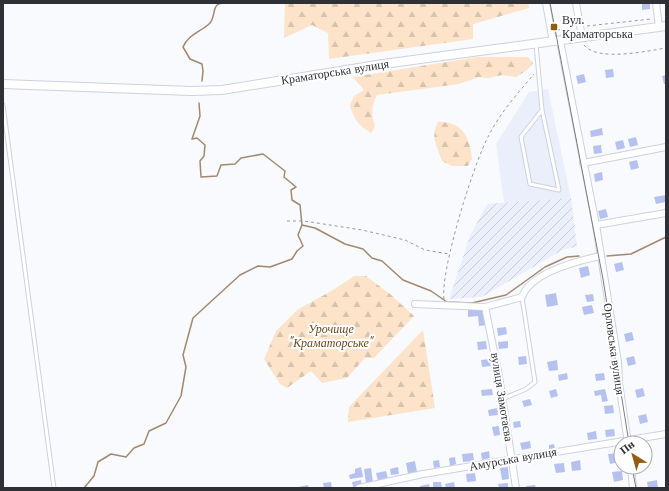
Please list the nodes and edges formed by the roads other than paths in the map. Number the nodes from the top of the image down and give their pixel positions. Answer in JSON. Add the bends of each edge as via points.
{"nodes":[{"id":1,"x":546,"y":3,"type":"edge"},
{"id":2,"x":576,"y":3,"type":"edge"},
{"id":3,"x":656,"y":3,"type":"edge"},
{"id":4,"x":661,"y":24,"type":"edge"},
{"id":5,"x":580,"y":37,"type":"junction"},
{"id":6,"x":556,"y":41,"type":"junction"},
{"id":7,"x":536,"y":44,"type":"junction"},
{"id":8,"x":3,"y":84,"type":"edge"},
{"id":9,"x":3,"y":105,"type":"edge"},
{"id":10,"x":542,"y":110,"type":"junction"},
{"id":11,"x":666,"y":147,"type":"edge"},
{"id":12,"x":583,"y":163,"type":"junction"},
{"id":13,"x":666,"y":213,"type":"edge"},
{"id":14,"x":596,"y":226,"type":"junction"},
{"id":15,"x":600,"y":256,"type":"junction"},
{"id":16,"x":522,"y":297,"type":"junction"},
{"id":17,"x":415,"y":304,"type":"dead end"},
{"id":18,"x":486,"y":307,"type":"junction"},
{"id":19,"x":502,"y":399,"type":"junction"},
{"id":20,"x":666,"y":434,"type":"edge"},
{"id":21,"x":627,"y":435,"type":"edge"},
{"id":22,"x":653,"y":436,"type":"edge"},
{"id":23,"x":613,"y":443,"type":"edge"},
{"id":24,"x":512,"y":459,"type":"junction"},
{"id":25,"x":632,"y":475,"type":"edge"},
{"id":26,"x":54,"y":488,"type":"edge"},
{"id":27,"x":359,"y":488,"type":"edge"},
{"id":28,"x":516,"y":488,"type":"edge"},
{"id":29,"x":633,"y":488,"type":"edge"}],
"edges":[{"from":1,"to":6,"type":"street","name":"Орловська вулиця","via":[[551,31]]},
{"from":2,"to":5,"type":"street"},
{"from":3,"to":4,"type":"street"},
{"from":4,"to":5,"type":"street","name":"Краматорська вулиця"},
{"from":5,"to":6,"type":"street","name":"Краматорська вулиця"},
{"from":6,"to":7,"type":"street","name":"Краматорська вулиця"},
{"from":6,"to":12,"type":"street","name":"Орловська вулиця"},
{"from":7,"to":8,"type":"street","name":"Краматорська вулиця","via":[[383,64],[222,90]]},
{"from":7,"to":10,"type":"lane"},
{"from":9,"to":26,"type":"lane"},
{"from":10,"to":10,"type":"lane","via":[[551,154],[559,190],[530,184],[521,137]]},
{"from":11,"to":12,"type":"street"},
{"from":12,"to":14,"type":"street","name":"Орловська вулиця"},
{"from":13,"to":14,"type":"street"},
{"from":14,"to":15,"type":"street","name":"Орловська вулиця"},
{"from":15,"to":16,"type":"street","via":[[554,269],[528,288]]},
{"from":15,"to":21,"type":"street","name":"Орловська вулиця"},
{"from":16,"to":18,"type":"street"},
{"from":16,"to":19,"type":"lane","via":[[535,382],[526,389]]},
{"from":17,"to":18,"type":"street"},
{"from":18,"to":19,"type":"street","name":"вулиця Замотаєва"},
{"from":19,"to":24,"type":"street","name":"вулиця Замотаєва"},
{"from":20,"to":22,"type":"street","name":"Амурська вулиця"},
{"from":23,"to":24,"type":"street","name":"Амурська вулиця"},
{"from":24,"to":27,"type":"street","name":"Амурська вулиця"},
{"from":24,"to":28,"type":"street","name":"вулиця Замотаєва"},
{"from":25,"to":29,"type":"street"}]}
